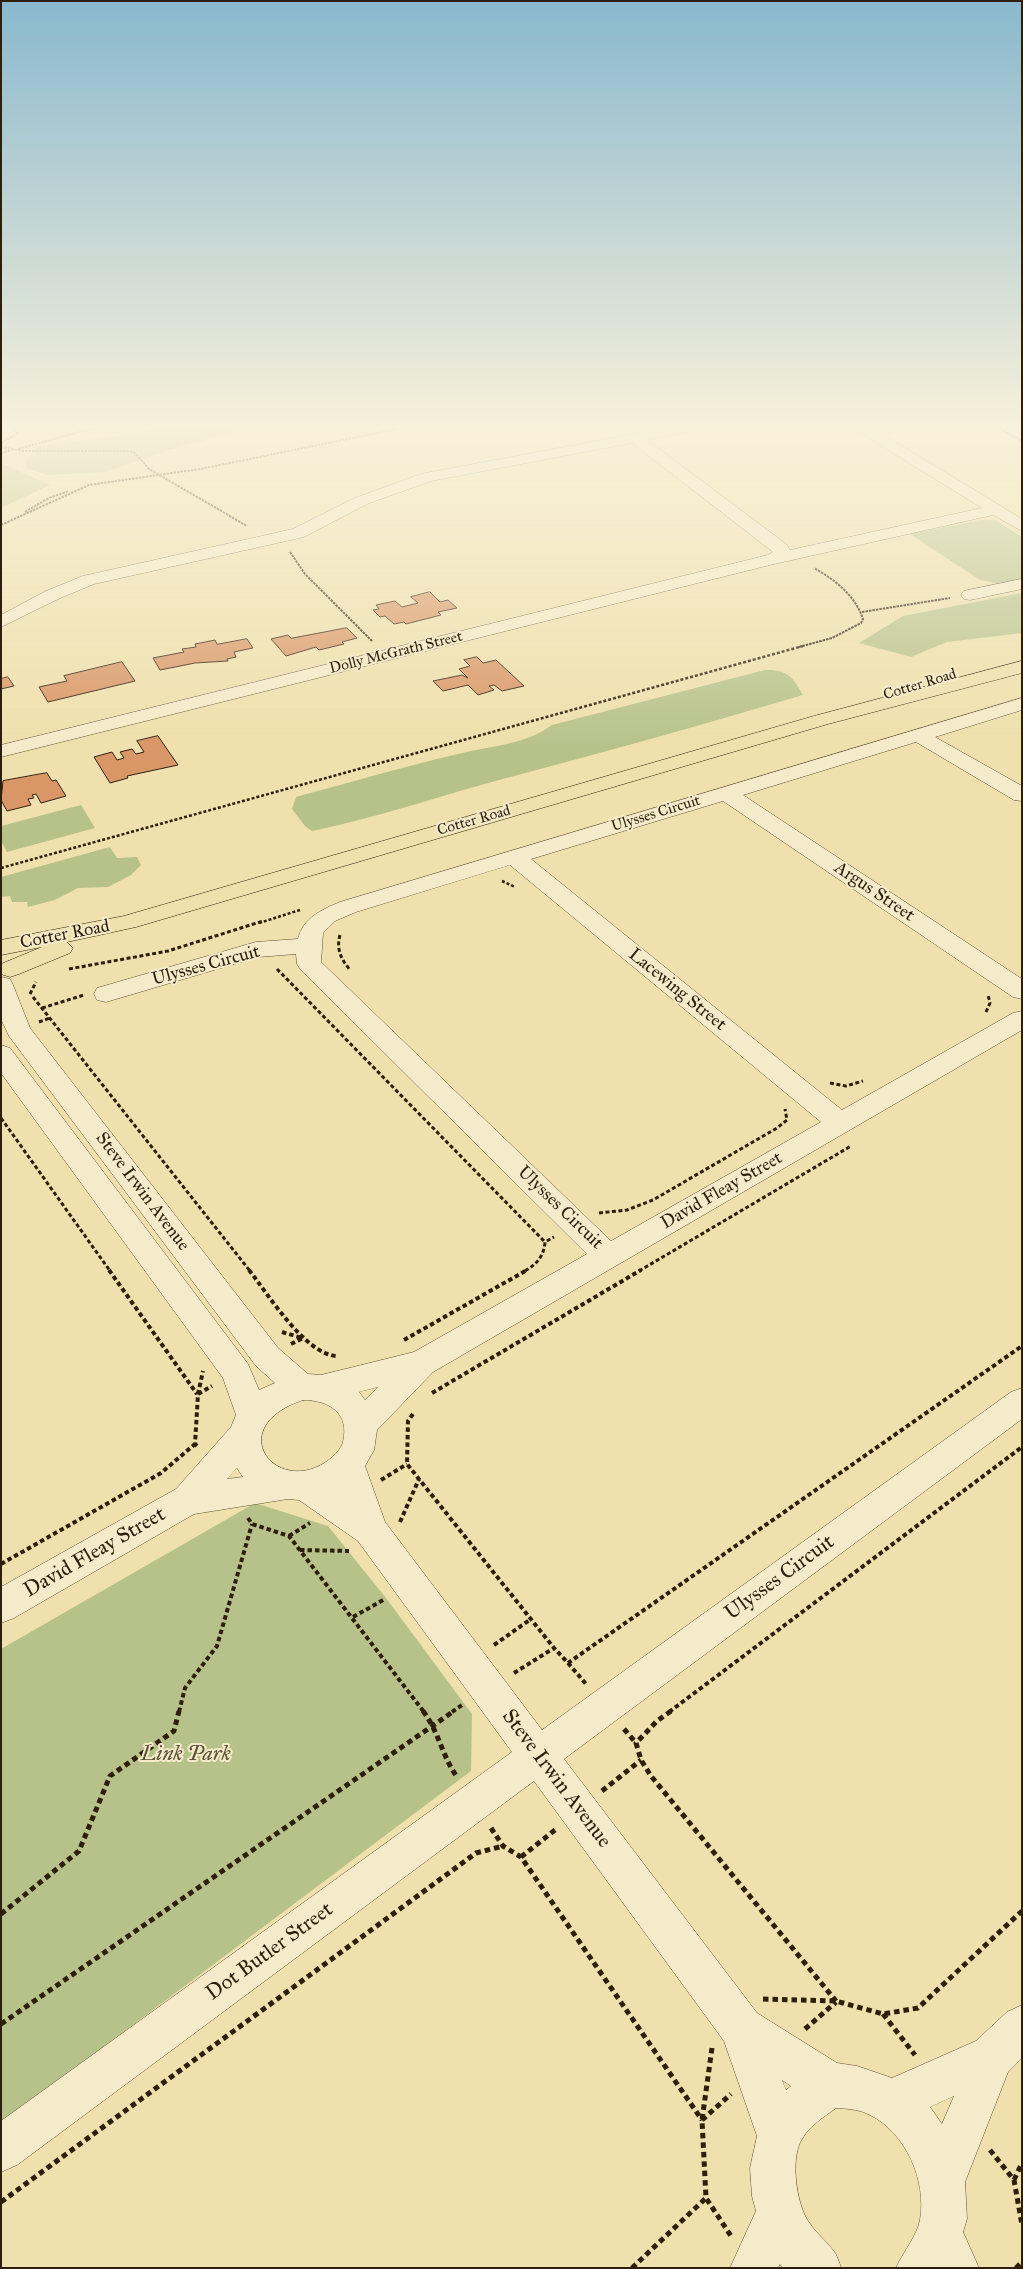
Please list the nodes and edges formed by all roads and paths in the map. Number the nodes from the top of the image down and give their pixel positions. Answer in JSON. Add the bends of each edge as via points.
{"nodes":[{"id":1,"x":267,"y":535,"type":"edge"},
{"id":2,"x":291,"y":535,"type":"edge"},
{"id":3,"x":755,"y":535,"type":"edge"},
{"id":4,"x":869,"y":535,"type":"edge"},
{"id":5,"x":273,"y":540,"type":"junction"},
{"id":6,"x":777,"y":553,"type":"junction"},
{"id":7,"x":1022,"y":584,"type":"edge"},
{"id":8,"x":970,"y":595,"type":"joint"},
{"id":9,"x":862,"y":612,"type":"junction"},
{"id":10,"x":1,"y":622,"type":"edge"},
{"id":11,"x":1022,"y":655,"type":"edge"},
{"id":12,"x":379,"y":657,"type":"junction"},
{"id":13,"x":1022,"y":666,"type":"edge"},
{"id":14,"x":1022,"y":704,"type":"edge"},
{"id":15,"x":820,"y":720,"type":"junction"},
{"id":16,"x":918,"y":736,"type":"junction"},
{"id":17,"x":1,"y":751,"type":"edge"},
{"id":18,"x":726,"y":793,"type":"junction"},
{"id":19,"x":1022,"y":795,"type":"edge"},
{"id":20,"x":514,"y":857,"type":"junction"},
{"id":21,"x":1,"y":868,"type":"edge"},
{"id":22,"x":539,"y":878,"type":"junction"},
{"id":23,"x":493,"y":881,"type":"dead end"},
{"id":24,"x":306,"y":908,"type":"dead end"},
{"id":25,"x":341,"y":933,"type":"dead end"},
{"id":26,"x":307,"y":946,"type":"junction"},
{"id":27,"x":272,"y":966,"type":"dead end"},
{"id":28,"x":3,"y":968,"type":"edge"},
{"id":29,"x":61,"y":970,"type":"dead end"},
{"id":30,"x":355,"y":975,"type":"dead end"},
{"id":31,"x":42,"y":977,"type":"dead end"},
{"id":32,"x":1022,"y":991,"type":"edge"},
{"id":33,"x":988,"y":993,"type":"dead end"},
{"id":34,"x":106,"y":994,"type":"joint"},
{"id":35,"x":42,"y":1008,"type":"junction"},
{"id":36,"x":979,"y":1016,"type":"dead end"},
{"id":37,"x":1022,"y":1019,"type":"edge"},
{"id":38,"x":1,"y":1054,"type":"edge"},
{"id":39,"x":822,"y":1077,"type":"dead end"},
{"id":40,"x":868,"y":1078,"type":"dead end"},
{"id":41,"x":785,"y":1106,"type":"dead end"},
{"id":42,"x":1,"y":1118,"type":"edge"},
{"id":43,"x":847,"y":1134,"type":"junction"},
{"id":44,"x":577,"y":1226,"type":"junction"},
{"id":45,"x":545,"y":1242,"type":"junction"},
{"id":46,"x":608,"y":1256,"type":"junction"},
{"id":47,"x":396,"y":1344,"type":"dead end"},
{"id":48,"x":347,"y":1356,"type":"dead end"},
{"id":49,"x":422,"y":1362,"type":"junction"},
{"id":50,"x":311,"y":1387,"type":"junction"},
{"id":51,"x":424,"y":1398,"type":"dead end"},
{"id":52,"x":1022,"y":1402,"type":"edge"},
{"id":53,"x":418,"y":1406,"type":"dead end"},
{"id":54,"x":248,"y":1425,"type":"junction"},
{"id":55,"x":360,"y":1425,"type":"junction"},
{"id":56,"x":1022,"y":1447,"type":"edge"},
{"id":57,"x":348,"y":1464,"type":"junction"},
{"id":58,"x":420,"y":1479,"type":"junction"},
{"id":59,"x":295,"y":1485,"type":"junction"},
{"id":60,"x":188,"y":1500,"type":"junction"},
{"id":61,"x":378,"y":1541,"type":"junction"},
{"id":62,"x":300,"y":1550,"type":"junction"},
{"id":63,"x":1,"y":1564,"type":"edge"},
{"id":64,"x":386,"y":1598,"type":"dead end"},
{"id":65,"x":1,"y":1606,"type":"edge"},
{"id":66,"x":353,"y":1617,"type":"junction"},
{"id":67,"x":531,"y":1619,"type":"junction"},
{"id":68,"x":494,"y":1645,"type":"dead end"},
{"id":69,"x":554,"y":1648,"type":"dead end"},
{"id":70,"x":538,"y":1755,"type":"junction"},
{"id":71,"x":449,"y":1766,"type":"dead end"},
{"id":72,"x":1022,"y":1911,"type":"edge"},
{"id":73,"x":1,"y":1914,"type":"edge"},
{"id":74,"x":836,"y":2001,"type":"junction"},
{"id":75,"x":730,"y":2013,"type":"junction"},
{"id":76,"x":1007,"y":2042,"type":"edge"},
{"id":77,"x":832,"y":2086,"type":"junction"},
{"id":78,"x":891,"y":2101,"type":"junction"},
{"id":79,"x":702,"y":2120,"type":"junction"},
{"id":80,"x":780,"y":2134,"type":"junction"},
{"id":81,"x":1,"y":2148,"type":"edge"},
{"id":82,"x":1022,"y":2163,"type":"edge"},
{"id":83,"x":942,"y":2182,"type":"junction"},
{"id":84,"x":706,"y":2198,"type":"junction"},
{"id":85,"x":1,"y":2202,"type":"edge"},
{"id":86,"x":779,"y":2212,"type":"junction"},
{"id":87,"x":1022,"y":2225,"type":"edge"},
{"id":88,"x":745,"y":2256,"type":"edge"},
{"id":89,"x":938,"y":2256,"type":"edge"},
{"id":90,"x":1022,"y":2262,"type":"edge"},
{"id":91,"x":632,"y":2268,"type":"edge"},
{"id":92,"x":817,"y":2268,"type":"edge"},
{"id":93,"x":1016,"y":2268,"type":"edge"}],
"edges":[{"from":1,"to":5,"type":"path"},
{"from":2,"to":5,"type":"street"},
{"from":3,"to":6,"type":"street"},
{"from":4,"to":6,"type":"street","name":"Dolly McGrath Street"},
{"from":5,"to":10,"type":"street","via":[[89,580]]},
{"from":5,"to":12,"type":"path","via":[[287,549],[305,574],[374,644]]},
{"from":6,"to":9,"type":"path","via":[[817,570],[852,598]]},
{"from":6,"to":12,"type":"street","name":"Dolly McGrath Street"},
{"from":7,"to":8,"type":"street"},
{"from":8,"to":9,"type":"path"},
{"from":9,"to":21,"type":"path","via":[[860,623],[846,632],[783,653]]},
{"from":11,"to":15,"type":"main road","name":"Cotter Road","via":[[875,699]]},
{"from":12,"to":17,"type":"street","name":"Dolly McGrath Street"},
{"from":13,"to":15,"type":"main road","name":"Cotter Road"},
{"from":14,"to":16,"type":"street","name":"Ulysses Circuit"},
{"from":15,"to":28,"type":"main road","name":"Cotter Road","via":[[128,922]]},
{"from":16,"to":18,"type":"street","name":"Ulysses Circuit"},
{"from":16,"to":19,"type":"street"},
{"from":18,"to":20,"type":"street","name":"Ulysses Circuit"},
{"from":18,"to":32,"type":"street","name":"Argus Street"},
{"from":20,"to":22,"type":"street","name":"Lacewing Street"},
{"from":20,"to":26,"type":"street","name":"Ulysses Circuit","via":[[326,915],[311,929]]},
{"from":22,"to":23,"type":"path","via":[[517,887]]},
{"from":22,"to":43,"type":"street","name":"Lacewing Street"},
{"from":24,"to":29,"type":"path","via":[[168,951]]},
{"from":25,"to":30,"type":"path","via":[[336,946]]},
{"from":26,"to":34,"type":"street","name":"Ulysses Circuit","via":[[256,950]]},
{"from":26,"to":44,"type":"street","name":"Ulysses Circuit","via":[[309,964]]},
{"from":27,"to":45,"type":"path"},
{"from":28,"to":50,"type":"street","name":"Steve Irwin Avenue","via":[[18,1030],[267,1357]]},
{"from":31,"to":35,"type":"path","via":[[31,988],[30,994]]},
{"from":33,"to":36,"type":"path","via":[[987,1011]]},
{"from":34,"to":35,"type":"path","via":[[78,996]]},
{"from":35,"to":48,"type":"path","via":[[303,1338],[328,1356]]},
{"from":37,"to":43,"type":"street","name":"David Fleay Street"},
{"from":38,"to":54,"type":"street","name":"Steve Irwin Avenue","via":[[237,1373]]},
{"from":39,"to":40,"type":"path","via":[[830,1083],[846,1086]]},
{"from":41,"to":44,"type":"path","via":[[787,1120],[777,1128],[653,1200],[635,1209],[598,1213]]},
{"from":42,"to":63,"type":"path","via":[[198,1394],[195,1444],[161,1473]]},
{"from":43,"to":46,"type":"street","name":"David Fleay Street"},
{"from":43,"to":51,"type":"path"},
{"from":44,"to":45,"type":"path"},
{"from":44,"to":46,"type":"street","name":"Ulysses Circuit"},
{"from":45,"to":47,"type":"path","via":[[544,1252],[534,1266]]},
{"from":46,"to":49,"type":"street","name":"David Fleay Street"},
{"from":49,"to":50,"type":"street","name":"David Fleay Street"},
{"from":49,"to":55,"type":"street","name":"David Fleay Street"},
{"from":50,"to":54,"type":"street","via":[[282,1391],[266,1400]]},
{"from":50,"to":55,"type":"street","via":[[336,1393],[347,1401],[356,1412]]},
{"from":52,"to":70,"type":"street","name":"Ulysses Circuit"},
{"from":53,"to":58,"type":"path","via":[[408,1420],[407,1464]]},
{"from":54,"to":59,"type":"street","via":[[245,1453],[253,1468],[268,1479]]},
{"from":54,"to":60,"type":"street","name":"David Fleay Street"},
{"from":55,"to":57,"type":"street","via":[[361,1438]]},
{"from":56,"to":74,"type":"path","via":[[657,1721],[636,1743],[651,1776]]},
{"from":57,"to":59,"type":"street","via":[[328,1478]]},
{"from":57,"to":61,"type":"street","name":"Steve Irwin Avenue"},
{"from":58,"to":61,"type":"path"},
{"from":58,"to":67,"type":"path"},
{"from":59,"to":60,"type":"street","name":"David Fleay Street"},
{"from":59,"to":61,"type":"street","name":"Steve Irwin Avenue"},
{"from":60,"to":65,"type":"street","name":"David Fleay Street"},
{"from":61,"to":62,"type":"path"},
{"from":61,"to":70,"type":"street","name":"Steve Irwin Avenue"},
{"from":62,"to":66,"type":"path"},
{"from":62,"to":73,"type":"path","via":[[289,1536],[252,1524],[217,1646],[185,1688],[174,1732],[110,1776],[78,1850]]},
{"from":64,"to":66,"type":"path"},
{"from":66,"to":71,"type":"path","via":[[434,1725]]},
{"from":67,"to":68,"type":"path"},
{"from":67,"to":69,"type":"path"},
{"from":70,"to":75,"type":"street","name":"Steve Irwin Avenue"},
{"from":70,"to":81,"type":"street","name":"Dot Butler Street"},
{"from":72,"to":74,"type":"path","via":[[918,2008],[882,2014]]},
{"from":74,"to":75,"type":"path"},
{"from":75,"to":77,"type":"street","name":"Steve Irwin Avenue"},
{"from":75,"to":79,"type":"path"},
{"from":75,"to":80,"type":"street","name":"Steve Irwin Avenue"},
{"from":76,"to":78,"type":"street"},
{"from":76,"to":83,"type":"street"},
{"from":77,"to":78,"type":"street","via":[[866,2090]]},
{"from":77,"to":80,"type":"street","via":[[796,2108]]},
{"from":78,"to":83,"type":"street","via":[[914,2121],[932,2149]]},
{"from":79,"to":84,"type":"path"},
{"from":79,"to":85,"type":"path","via":[[521,1857],[503,1846],[476,1853]]},
{"from":80,"to":86,"type":"street","via":[[774,2158],[773,2184]]},
{"from":82,"to":87,"type":"path","via":[[1014,2180]]},
{"from":83,"to":89,"type":"street","via":[[945,2208]]},
{"from":84,"to":88,"type":"path"},
{"from":84,"to":91,"type":"path"},
{"from":86,"to":88,"type":"street"},
{"from":86,"to":92,"type":"street","via":[[791,2238]]},
{"from":90,"to":93,"type":"path"}]}
